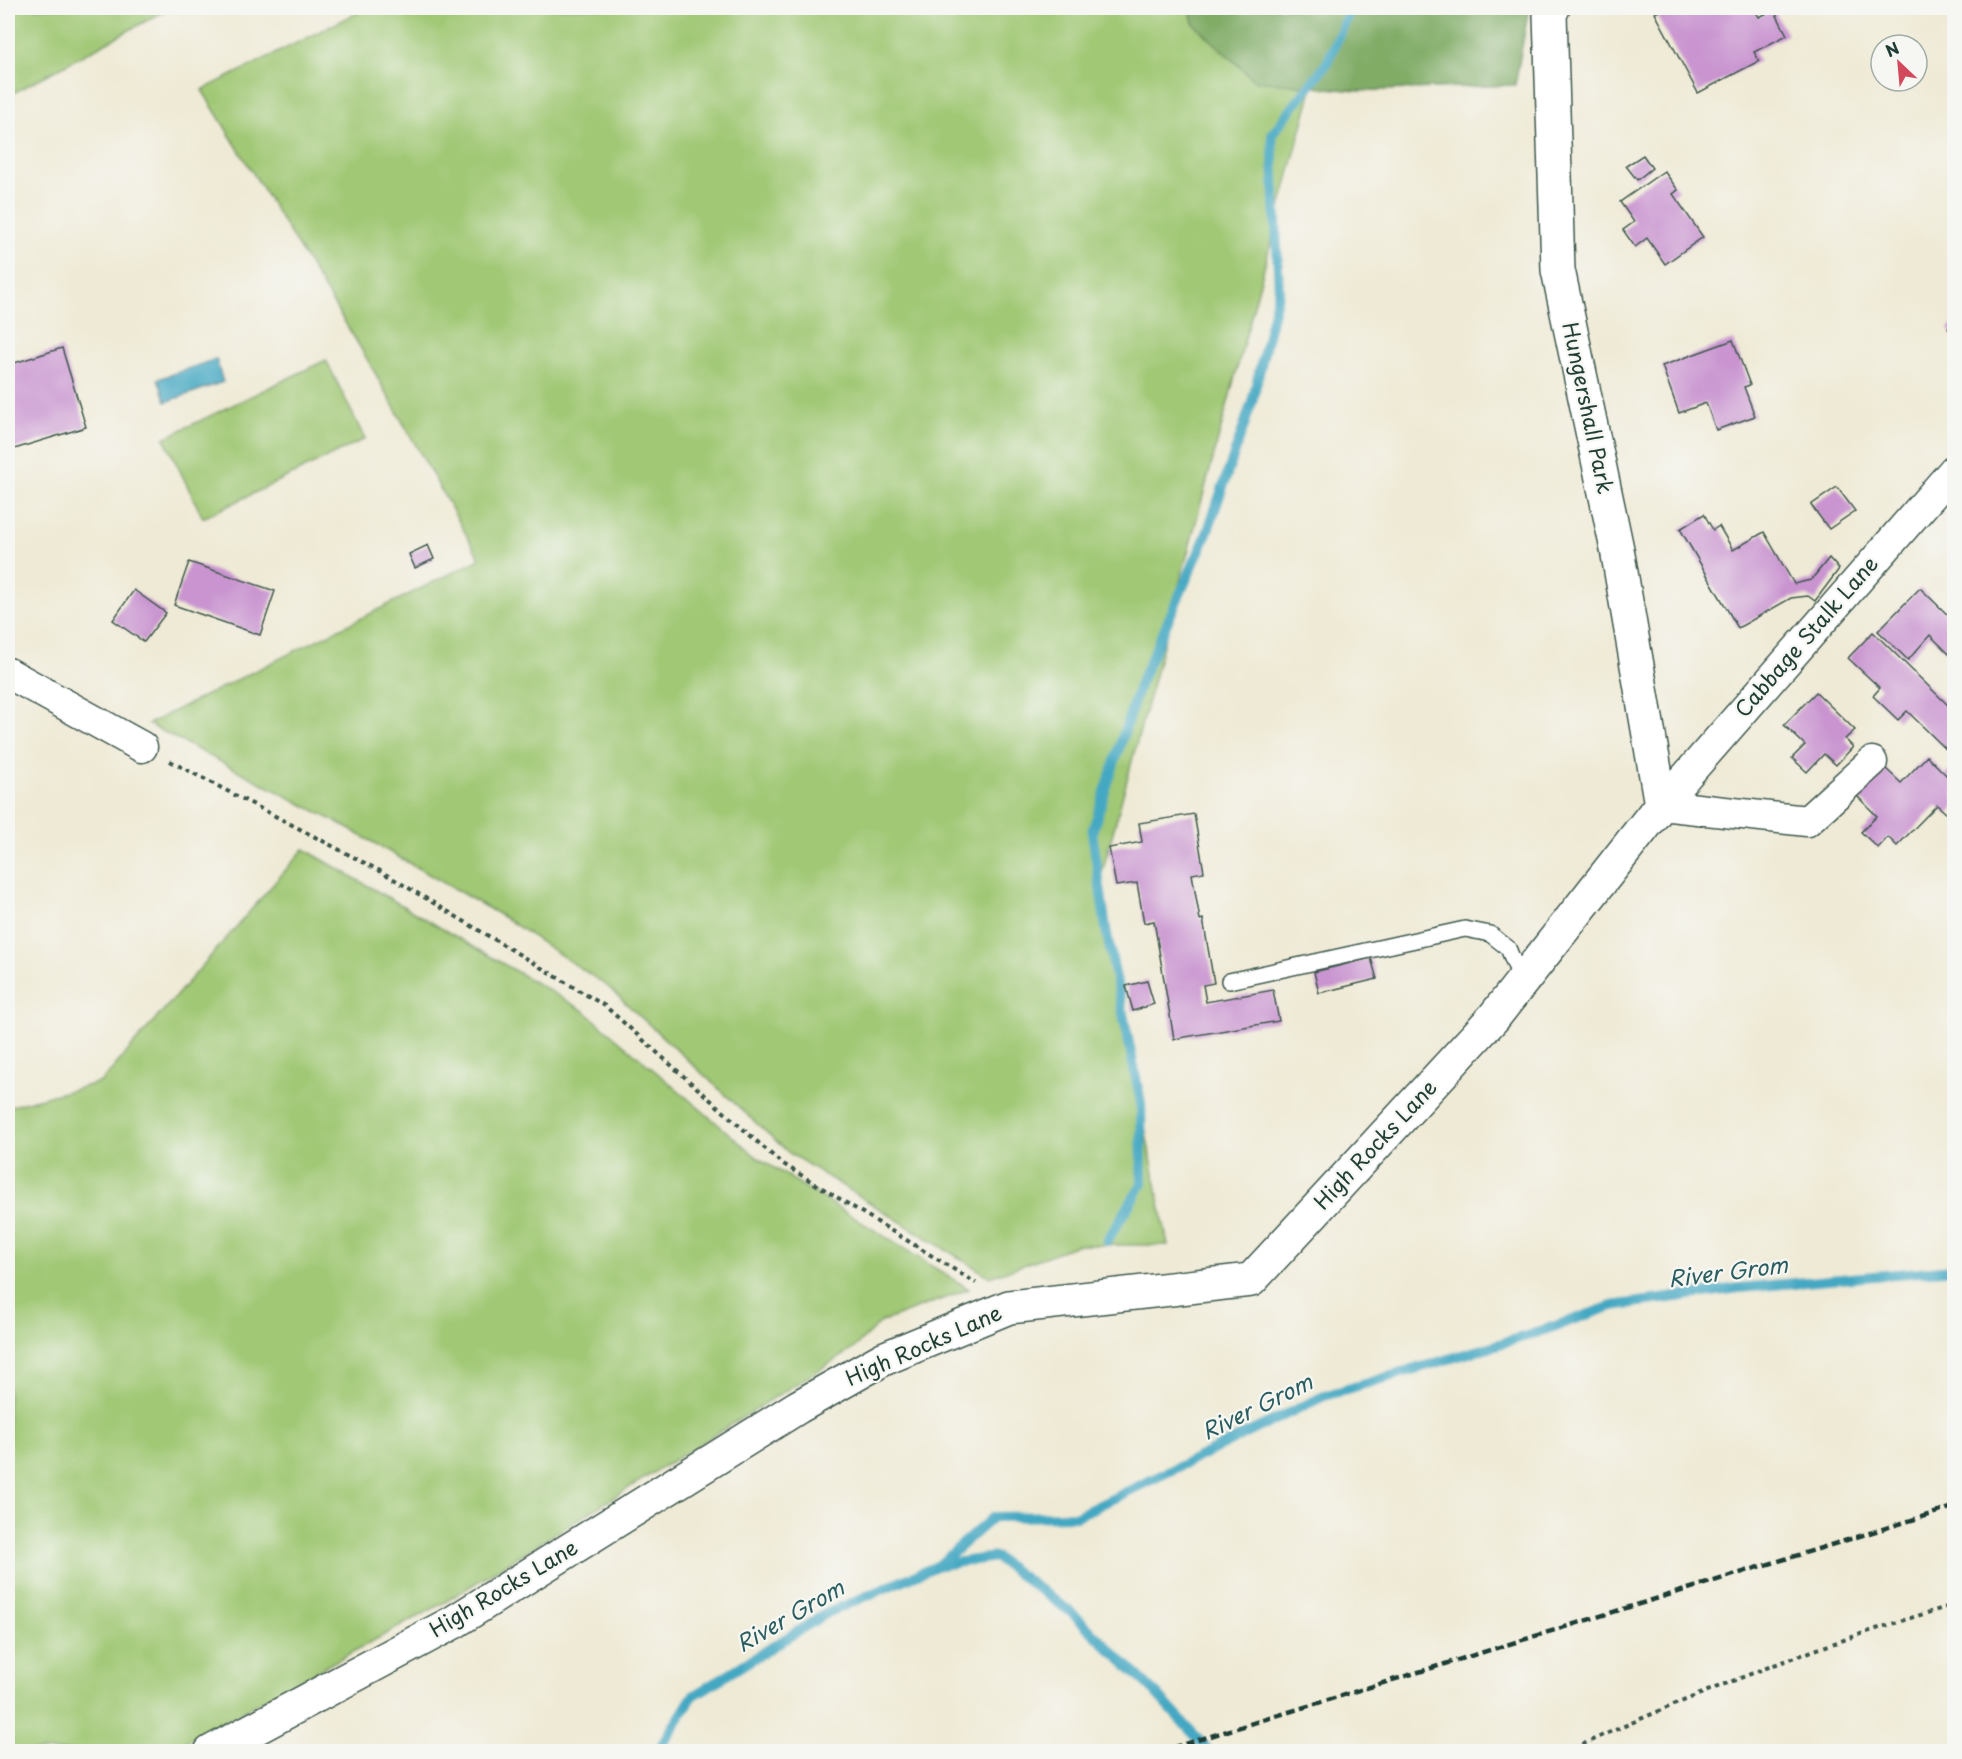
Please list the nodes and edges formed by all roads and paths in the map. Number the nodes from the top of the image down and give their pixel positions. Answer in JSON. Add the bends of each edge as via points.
{"nodes":[{"id":1,"x":1553,"y":8,"type":"edge"},
{"id":2,"x":1954,"y":470,"type":"edge"},
{"id":3,"x":8,"y":673,"type":"edge"},
{"id":4,"x":142,"y":747,"type":"joint"},
{"id":5,"x":1872,"y":762,"type":"dead end"},
{"id":6,"x":1661,"y":805,"type":"junction"},
{"id":7,"x":1229,"y":981,"type":"dead end"},
{"id":8,"x":1522,"y":982,"type":"junction"},
{"id":9,"x":1009,"y":1307,"type":"junction"},
{"id":10,"x":1954,"y":1605,"type":"edge"},
{"id":11,"x":211,"y":1752,"type":"edge"},
{"id":12,"x":1566,"y":1752,"type":"edge"}],
"edges":[{"from":1,"to":6,"type":"street","name":"Hungershall Park","via":[[1550,14],[1558,270],[1617,549]]},
{"from":2,"to":6,"type":"street","name":"Cabbage Stalk Lane"},
{"from":3,"to":4,"type":"street"},
{"from":4,"to":9,"type":"path","via":[[382,872],[604,1006],[780,1162],[964,1274]]},
{"from":5,"to":6,"type":"street","via":[[1807,821]]},
{"from":6,"to":8,"type":"street","name":"High Rocks Lane"},
{"from":7,"to":8,"type":"lane","via":[[1465,930],[1491,934],[1508,948]]},
{"from":8,"to":9,"type":"street","name":"High Rocks Lane","via":[[1251,1280]]},
{"from":9,"to":11,"type":"street","name":"High Rocks Lane","via":[[883,1359],[798,1407],[454,1622]]},
{"from":10,"to":12,"type":"path","via":[[1879,1627],[1624,1725]]}]}
